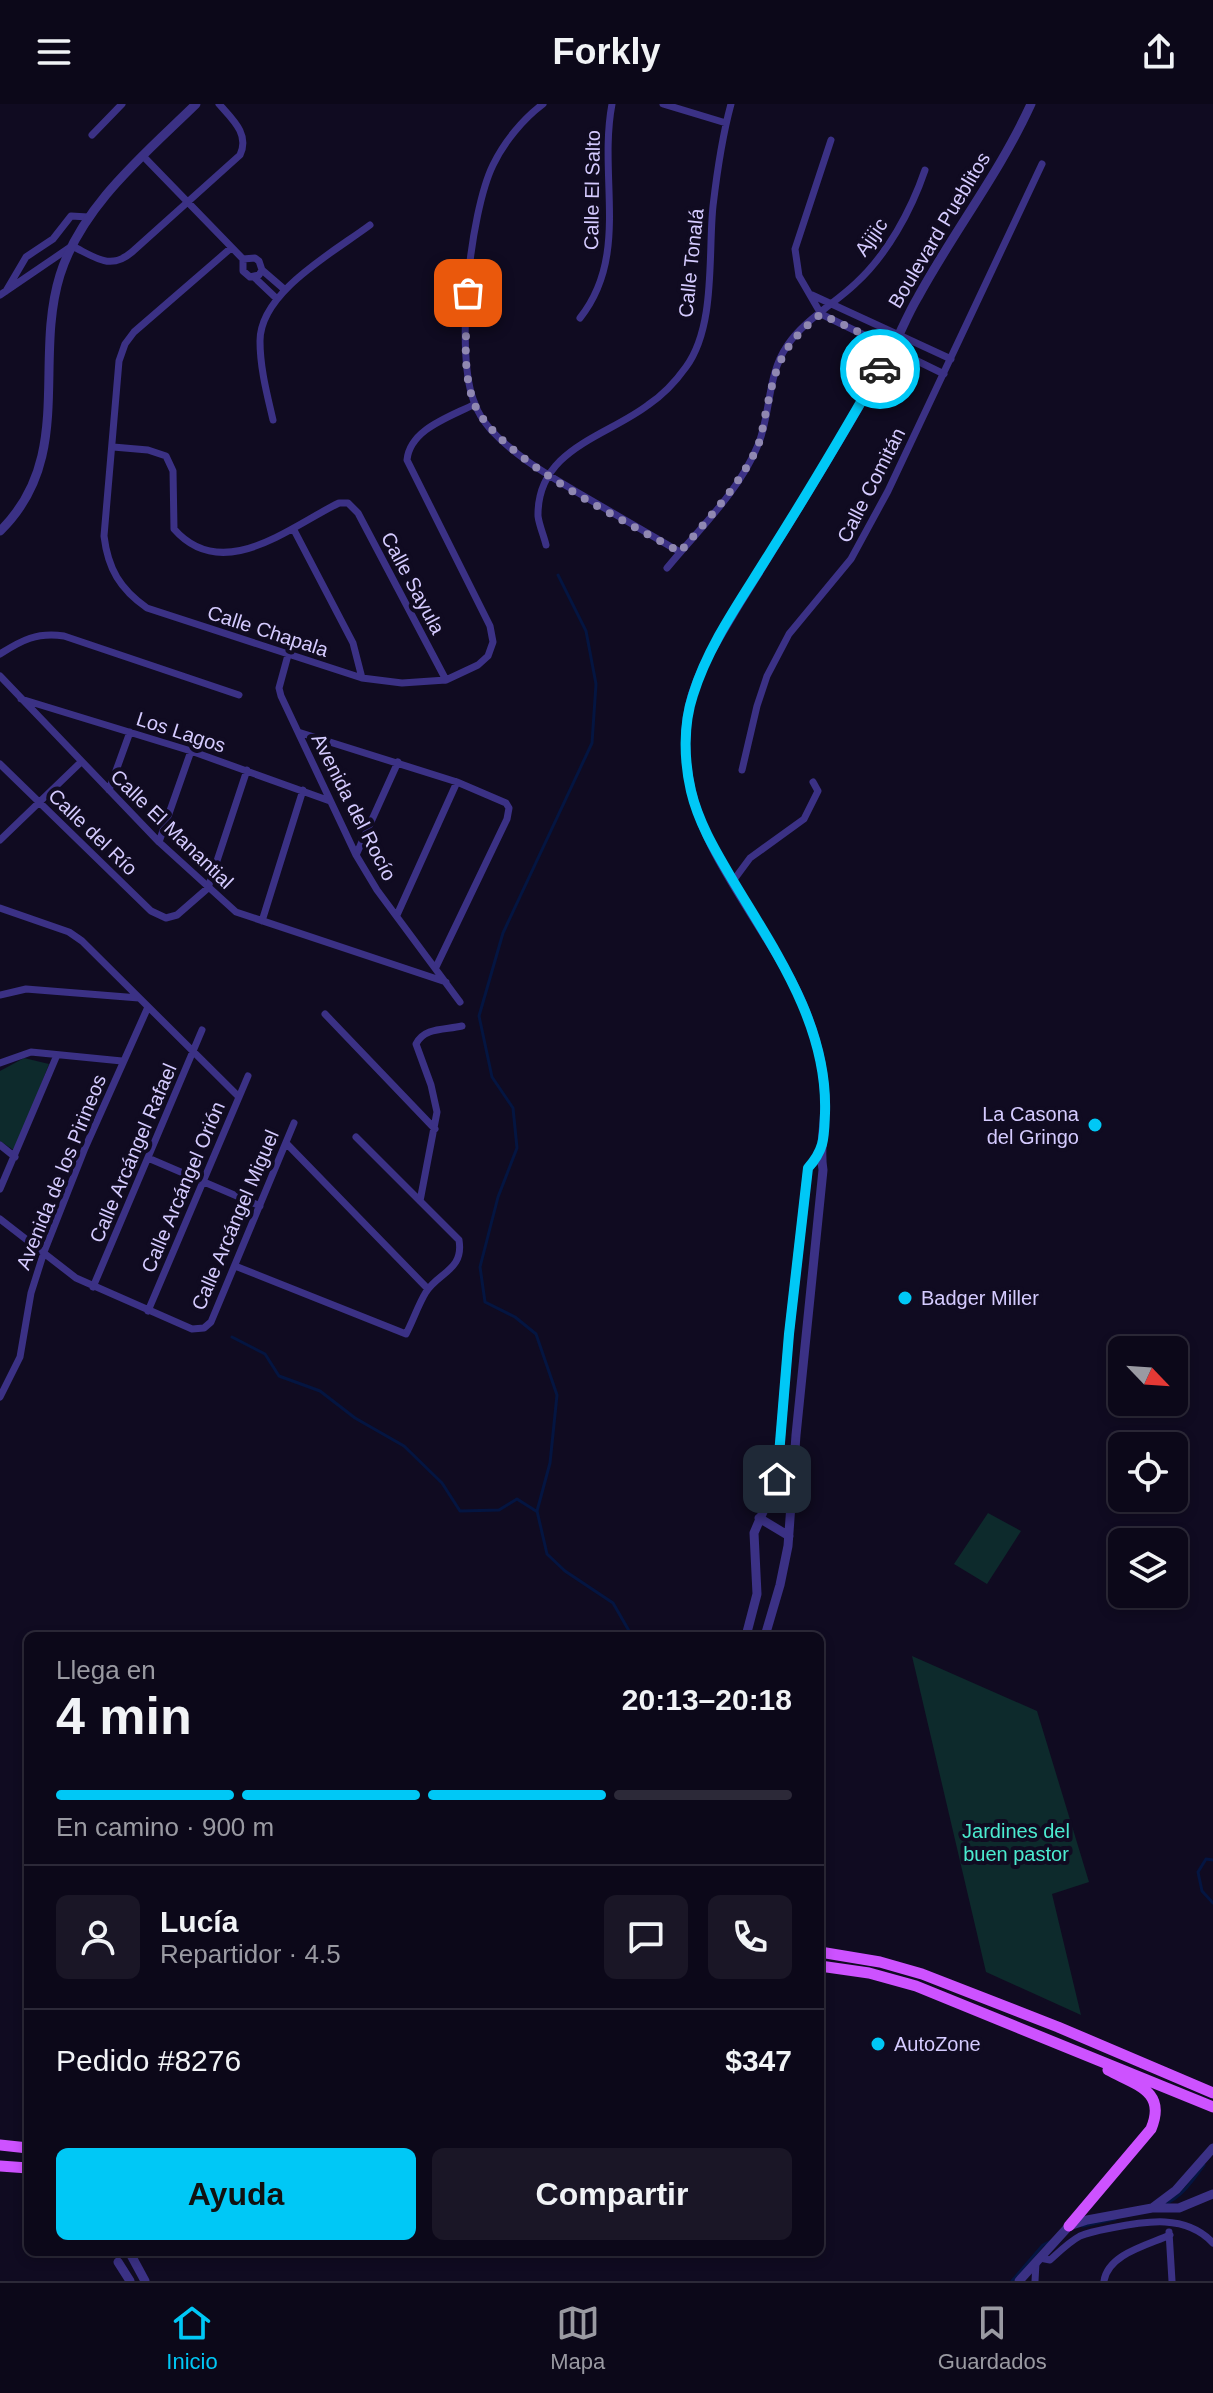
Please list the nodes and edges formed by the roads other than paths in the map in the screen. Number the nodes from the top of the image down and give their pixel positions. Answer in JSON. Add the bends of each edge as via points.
{"nodes":[{"id":1,"x":104,"y":104,"type":"edge"},
{"id":2,"x":122,"y":104,"type":"edge"},
{"id":3,"x":196,"y":104,"type":"edge"},
{"id":4,"x":219,"y":104,"type":"edge"},
{"id":5,"x":543,"y":104,"type":"edge"},
{"id":6,"x":612,"y":104,"type":"edge"},
{"id":7,"x":663,"y":104,"type":"edge"},
{"id":8,"x":731,"y":104,"type":"edge"},
{"id":9,"x":1031,"y":104,"type":"edge"},
{"id":10,"x":113,"y":114,"type":"junction"},
{"id":11,"x":726,"y":123,"type":"junction"},
{"id":12,"x":92,"y":135,"type":"dead end"},
{"id":13,"x":831,"y":140,"type":"dead end"},
{"id":14,"x":143,"y":156,"type":"junction"},
{"id":15,"x":1042,"y":164,"type":"dead end"},
{"id":16,"x":925,"y":170,"type":"dead end"},
{"id":17,"x":188,"y":203,"type":"junction"},
{"id":18,"x":88,"y":217,"type":"junction"},
{"id":19,"x":370,"y":225,"type":"dead end"},
{"id":20,"x":72,"y":246,"type":"junction"},
{"id":21,"x":231,"y":248,"type":"junction"},
{"id":22,"x":243,"y":259,"type":"junction"},
{"id":23,"x":262,"y":270,"type":"junction"},
{"id":24,"x":255,"y":278,"type":"junction"},
{"id":25,"x":284,"y":289,"type":"junction"},
{"id":26,"x":3,"y":293,"type":"edge"},
{"id":27,"x":812,"y":295,"type":"junction"},
{"id":28,"x":276,"y":298,"type":"junction"},
{"id":29,"x":834,"y":303,"type":"junction"},
{"id":30,"x":824,"y":312,"type":"junction"},
{"id":31,"x":580,"y":318,"type":"dead end"},
{"id":32,"x":899,"y":335,"type":"junction"},
{"id":33,"x":892,"y":348,"type":"junction"},
{"id":34,"x":951,"y":359,"type":"junction"},
{"id":35,"x":944,"y":374,"type":"junction"},
{"id":36,"x":475,"y":404,"type":"junction"},
{"id":37,"x":273,"y":420,"type":"dead end"},
{"id":38,"x":113,"y":447,"type":"junction"},
{"id":39,"x":549,"y":475,"type":"junction"},
{"id":40,"x":294,"y":530,"type":"junction"},
{"id":41,"x":0,"y":531,"type":"edge"},
{"id":42,"x":546,"y":545,"type":"dead end"},
{"id":43,"x":680,"y":552,"type":"junction"},
{"id":44,"x":667,"y":568,"type":"dead end"},
{"id":45,"x":0,"y":654,"type":"edge"},
{"id":46,"x":288,"y":655,"type":"junction"},
{"id":47,"x":0,"y":676,"type":"edge"},
{"id":48,"x":362,"y":678,"type":"junction"},
{"id":49,"x":446,"y":680,"type":"junction"},
{"id":50,"x":239,"y":695,"type":"dead end"},
{"id":51,"x":20,"y":698,"type":"junction"},
{"id":52,"x":130,"y":732,"type":"junction"},
{"id":53,"x":298,"y":732,"type":"junction"},
{"id":54,"x":191,"y":751,"type":"junction"},
{"id":55,"x":81,"y":762,"type":"junction"},
{"id":56,"x":398,"y":762,"type":"junction"},
{"id":57,"x":0,"y":764,"type":"edge"},
{"id":58,"x":247,"y":770,"type":"junction"},
{"id":59,"x":742,"y":770,"type":"dead end"},
{"id":60,"x":457,"y":782,"type":"junction"},
{"id":61,"x":813,"y":782,"type":"dead end"},
{"id":62,"x":109,"y":790,"type":"junction"},
{"id":63,"x":303,"y":790,"type":"junction"},
{"id":64,"x":330,"y":801,"type":"junction"},
{"id":65,"x":40,"y":803,"type":"junction"},
{"id":66,"x":0,"y":840,"type":"edge"},
{"id":67,"x":159,"y":842,"type":"junction"},
{"id":68,"x":356,"y":855,"type":"junction"},
{"id":69,"x":733,"y":881,"type":"junction"},
{"id":70,"x":208,"y":888,"type":"junction"},
{"id":71,"x":0,"y":908,"type":"edge"},
{"id":72,"x":397,"y":915,"type":"junction"},
{"id":73,"x":262,"y":921,"type":"junction"},
{"id":74,"x":436,"y":967,"type":"junction"},
{"id":75,"x":446,"y":982,"type":"junction"},
{"id":76,"x":0,"y":995,"type":"edge"},
{"id":77,"x":139,"y":998,"type":"junction"},
{"id":78,"x":460,"y":1002,"type":"dead end"},
{"id":79,"x":148,"y":1007,"type":"junction"},
{"id":80,"x":325,"y":1014,"type":"dead end"},
{"id":81,"x":462,"y":1026,"type":"dead end"},
{"id":82,"x":202,"y":1030,"type":"dead end"},
{"id":83,"x":193,"y":1053,"type":"junction"},
{"id":84,"x":57,"y":1055,"type":"junction"},
{"id":85,"x":122,"y":1061,"type":"junction"},
{"id":86,"x":0,"y":1063,"type":"edge"},
{"id":87,"x":248,"y":1076,"type":"dead end"},
{"id":88,"x":239,"y":1097,"type":"junction"},
{"id":89,"x":294,"y":1123,"type":"dead end"},
{"id":90,"x":435,"y":1129,"type":"junction"},
{"id":91,"x":356,"y":1137,"type":"dead end"},
{"id":92,"x":286,"y":1143,"type":"junction"},
{"id":93,"x":0,"y":1145,"type":"edge"},
{"id":94,"x":820,"y":1155,"type":"junction"},
{"id":95,"x":15,"y":1157,"type":"junction"},
{"id":96,"x":148,"y":1158,"type":"junction"},
{"id":97,"x":203,"y":1182,"type":"junction"},
{"id":98,"x":0,"y":1189,"type":"edge"},
{"id":99,"x":420,"y":1201,"type":"junction"},
{"id":100,"x":260,"y":1206,"type":"junction"},
{"id":101,"x":0,"y":1219,"type":"edge"},
{"id":102,"x":44,"y":1252,"type":"junction"},
{"id":103,"x":235,"y":1266,"type":"junction"},
{"id":104,"x":93,"y":1287,"type":"junction"},
{"id":105,"x":428,"y":1289,"type":"junction"},
{"id":106,"x":148,"y":1311,"type":"junction"},
{"id":107,"x":789,"y":1334,"type":"junction"},
{"id":108,"x":805,"y":1335,"type":"junction"},
{"id":109,"x":0,"y":1397,"type":"edge"},
{"id":110,"x":759,"y":1518,"type":"junction"},
{"id":111,"x":789,"y":1536,"type":"junction"},
{"id":112,"x":747,"y":1632,"type":"edge"},
{"id":113,"x":766,"y":1632,"type":"edge"},
{"id":114,"x":824,"y":1953,"type":"edge"},
{"id":115,"x":824,"y":1967,"type":"edge"},
{"id":116,"x":1062,"y":2044,"type":"junction"},
{"id":117,"x":1213,"y":2093,"type":"edge"},
{"id":118,"x":1213,"y":2107,"type":"edge"},
{"id":119,"x":0,"y":2134,"type":"edge"},
{"id":120,"x":0,"y":2145,"type":"edge"},
{"id":121,"x":24,"y":2147,"type":"edge"},
{"id":122,"x":24,"y":2148,"type":"edge"},
{"id":123,"x":1213,"y":2148,"type":"edge"},
{"id":124,"x":0,"y":2166,"type":"edge"},
{"id":125,"x":24,"y":2168,"type":"edge"},
{"id":126,"x":1213,"y":2194,"type":"edge"},
{"id":127,"x":1152,"y":2208,"type":"junction"},
{"id":128,"x":1168,"y":2222,"type":"junction"},
{"id":129,"x":1069,"y":2226,"type":"junction"},
{"id":130,"x":1170,"y":2235,"type":"junction"},
{"id":131,"x":1213,"y":2243,"type":"edge"},
{"id":132,"x":132,"y":2256,"type":"edge"},
{"id":133,"x":115,"y":2257,"type":"edge"},
{"id":134,"x":1038,"y":2260,"type":"junction"},
{"id":135,"x":130,"y":2281,"type":"edge"},
{"id":136,"x":145,"y":2281,"type":"edge"},
{"id":137,"x":1019,"y":2281,"type":"edge"},
{"id":138,"x":1035,"y":2281,"type":"edge"},
{"id":139,"x":1104,"y":2281,"type":"edge"},
{"id":140,"x":1172,"y":2281,"type":"edge"}],
"edges":[{"from":1,"to":10,"type":"street"},
{"from":2,"to":10,"type":"street"},
{"from":3,"to":14,"type":"street"},
{"from":4,"to":17,"type":"street","via":[[239,128],[244,147]]},
{"from":5,"to":36,"type":"street","via":[[510,138],[482,194],[469,264],[466,352]]},
{"from":6,"to":31,"type":"street","name":"Calle El Salto","via":[[606,164],[608,256],[603,280]]},
{"from":7,"to":11,"type":"street"},
{"from":8,"to":11,"type":"street","name":"Calle Tonalá"},
{"from":9,"to":32,"type":"street","name":"Boulevard Pueblitos"},
{"from":10,"to":12,"type":"street"},
{"from":11,"to":39,"type":"street","name":"Calle Tonalá","via":[[713,205],[706,312],[689,364],[647,407],[582,443]]},
{"from":13,"to":27,"type":"street","via":[[795,249],[799,276]]},
{"from":14,"to":17,"type":"street"},
{"from":14,"to":18,"type":"street"},
{"from":15,"to":34,"type":"street","name":"Calle Comitán"},
{"from":16,"to":29,"type":"street","name":"Ajijic","via":[[881,254]]},
{"from":17,"to":20,"type":"street","via":[[118,261],[103,261]]},
{"from":17,"to":21,"type":"street"},
{"from":18,"to":20,"type":"street"},
{"from":18,"to":26,"type":"street","via":[[71,216],[44,247],[26,257]]},
{"from":19,"to":25,"type":"street"},
{"from":20,"to":26,"type":"street"},
{"from":20,"to":41,"type":"street","via":[[53,310],[43,457],[19,508]]},
{"from":21,"to":22,"type":"street"},
{"from":21,"to":38,"type":"street","name":"Calle Chapala","via":[[125,344],[116,374]]},
{"from":22,"to":23,"type":"street","via":[[255,258]]},
{"from":22,"to":24,"type":"street","via":[[246,275]]},
{"from":23,"to":24,"type":"street"},
{"from":23,"to":25,"type":"street"},
{"from":24,"to":28,"type":"street"},
{"from":25,"to":28,"type":"street"},
{"from":27,"to":29,"type":"street"},
{"from":27,"to":30,"type":"street"},
{"from":28,"to":37,"type":"street","via":[[260,338]]},
{"from":29,"to":30,"type":"street","name":"Ajijic"},
{"from":29,"to":32,"type":"street"},
{"from":30,"to":33,"type":"street"},
{"from":30,"to":43,"type":"street","name":"Ajijic","via":[[787,346],[775,370],[759,443],[745,470]]},
{"from":32,"to":33,"type":"street","name":"Boulevard Pueblitos"},
{"from":32,"to":34,"type":"street"},
{"from":33,"to":35,"type":"street"},
{"from":33,"to":69,"type":"street","name":"Boulevard Pueblitos","via":[[713,647],[692,698],[685,756],[691,793]]},
{"from":34,"to":35,"type":"street","name":"Calle Comitán"},
{"from":35,"to":59,"type":"street","name":"Calle Comitán","via":[[851,559],[789,634],[767,676]]},
{"from":36,"to":39,"type":"street","via":[[489,428]]},
{"from":36,"to":49,"type":"street","name":"Calle Chapala","via":[[420,433],[407,460],[490,626],[493,642],[478,665]]},
{"from":38,"to":40,"type":"street","via":[[166,456],[173,471],[174,529],[181,538],[229,553]]},
{"from":38,"to":46,"type":"street","name":"Calle Chapala","via":[[104,536],[109,566],[120,584],[147,608]]},
{"from":39,"to":42,"type":"street","name":"Calle Tonalá","via":[[538,516]]},
{"from":39,"to":43,"type":"street"},
{"from":40,"to":48,"type":"street","via":[[353,643]]},
{"from":40,"to":49,"type":"street","name":"Calle Sayula","via":[[328,508],[348,503]]},
{"from":43,"to":44,"type":"street","name":"Ajijic"},
{"from":45,"to":50,"type":"street","via":[[25,638],[64,636]]},
{"from":46,"to":48,"type":"street","name":"Calle Chapala"},
{"from":46,"to":53,"type":"street","name":"Avenida del Rocío","via":[[279,688]]},
{"from":47,"to":51,"type":"street","name":"Calle El Manantial"},
{"from":48,"to":49,"type":"street","name":"Calle Chapala","via":[[402,683]]},
{"from":51,"to":52,"type":"street","name":"Los Lagos"},
{"from":51,"to":55,"type":"street","name":"Calle El Manantial"},
{"from":52,"to":54,"type":"street","name":"Los Lagos"},
{"from":52,"to":62,"type":"street"},
{"from":53,"to":56,"type":"street"},
{"from":53,"to":64,"type":"street","name":"Avenida del Rocío"},
{"from":54,"to":58,"type":"street","name":"Los Lagos"},
{"from":54,"to":67,"type":"street"},
{"from":55,"to":62,"type":"street","name":"Calle El Manantial"},
{"from":55,"to":65,"type":"street"},
{"from":56,"to":60,"type":"street"},
{"from":56,"to":68,"type":"street"},
{"from":57,"to":65,"type":"street","name":"Calle del Río"},
{"from":58,"to":63,"type":"street","name":"Los Lagos"},
{"from":58,"to":70,"type":"street"},
{"from":60,"to":72,"type":"street"},
{"from":60,"to":74,"type":"street","via":[[509,808]]},
{"from":61,"to":69,"type":"street","via":[[818,791],[804,819],[750,858]]},
{"from":62,"to":67,"type":"street","name":"Calle El Manantial"},
{"from":63,"to":64,"type":"street","name":"Los Lagos"},
{"from":63,"to":73,"type":"street"},
{"from":64,"to":68,"type":"street","name":"Avenida del Rocío"},
{"from":65,"to":66,"type":"street"},
{"from":65,"to":70,"type":"street","name":"Calle del Río","via":[[151,911],[166,918],[177,915]]},
{"from":67,"to":70,"type":"street","name":"Calle El Manantial"},
{"from":68,"to":72,"type":"street","name":"Avenida del Rocío"},
{"from":69,"to":94,"type":"street","name":"Boulevard Pueblitos","via":[[787,972],[818,1047],[825,1101]]},
{"from":70,"to":73,"type":"street","name":"Calle El Manantial","via":[[236,912]]},
{"from":71,"to":77,"type":"street","via":[[69,932]]},
{"from":72,"to":74,"type":"street","name":"Avenida del Rocío"},
{"from":73,"to":75,"type":"street","name":"Calle El Manantial"},
{"from":74,"to":75,"type":"street","name":"Avenida del Rocío"},
{"from":75,"to":78,"type":"street","name":"Avenida del Rocío"},
{"from":76,"to":77,"type":"street","via":[[26,989]]},
{"from":77,"to":79,"type":"street"},
{"from":79,"to":83,"type":"street"},
{"from":79,"to":85,"type":"street","name":"Avenida de los Pirineos"},
{"from":80,"to":90,"type":"street"},
{"from":81,"to":90,"type":"street","via":[[422,1035],[416,1044],[431,1085]]},
{"from":82,"to":83,"type":"street","name":"Calle Arcángel Rafael"},
{"from":83,"to":88,"type":"street"},
{"from":83,"to":96,"type":"street","name":"Calle Arcángel Rafael"},
{"from":84,"to":85,"type":"street"},
{"from":84,"to":86,"type":"street","via":[[31,1052]]},
{"from":84,"to":95,"type":"street"},
{"from":85,"to":102,"type":"street","name":"Avenida de los Pirineos"},
{"from":87,"to":88,"type":"street","name":"Calle Arcángel Orión"},
{"from":88,"to":97,"type":"street","name":"Calle Arcángel Orión"},
{"from":89,"to":92,"type":"street","name":"Calle Arcángel Miguel"},
{"from":90,"to":99,"type":"street"},
{"from":91,"to":99,"type":"street"},
{"from":92,"to":100,"type":"street","name":"Calle Arcángel Miguel"},
{"from":92,"to":105,"type":"street"},
{"from":93,"to":95,"type":"street"},
{"from":94,"to":107,"type":"street","name":"Boulevard Pueblitos","via":[[808,1168]]},
{"from":94,"to":108,"type":"street","name":"Boulevard Pueblitos","via":[[823,1170]]},
{"from":95,"to":98,"type":"street"},
{"from":96,"to":97,"type":"street"},
{"from":96,"to":104,"type":"street","name":"Calle Arcángel Rafael"},
{"from":97,"to":100,"type":"street"},
{"from":97,"to":106,"type":"street","name":"Calle Arcángel Orión"},
{"from":99,"to":105,"type":"street","via":[[461,1248],[455,1266]]},
{"from":100,"to":103,"type":"street","name":"Calle Arcángel Miguel"},
{"from":101,"to":102,"type":"street"},
{"from":102,"to":104,"type":"street"},
{"from":102,"to":109,"type":"street","name":"Avenida de los Pirineos","via":[[20,1357]]},
{"from":103,"to":105,"type":"street","via":[[406,1334]]},
{"from":103,"to":106,"type":"street","name":"Calle Arcángel Miguel","via":[[204,1328],[192,1329]]},
{"from":104,"to":106,"type":"street"},
{"from":107,"to":108,"type":"street"},
{"from":107,"to":110,"type":"street","name":"Boulevard Pueblitos","via":[[777,1479]]},
{"from":108,"to":111,"type":"street","name":"Boulevard Pueblitos"},
{"from":110,"to":111,"type":"street"},
{"from":110,"to":112,"type":"street","name":"Boulevard Pueblitos","via":[[753,1544],[757,1594]]},
{"from":111,"to":113,"type":"street","name":"Boulevard Pueblitos"},
{"from":114,"to":117,"type":"main road","via":[[922,1974]]},
{"from":115,"to":116,"type":"main road","via":[[899,1980]]},
{"from":116,"to":118,"type":"main road"},
{"from":116,"to":129,"type":"main road","via":[[1149,2092],[1157,2113],[1151,2129]]},
{"from":119,"to":121,"type":"main road"},
{"from":120,"to":122,"type":"main road"},
{"from":123,"to":127,"type":"street"},
{"from":124,"to":125,"type":"main road"},
{"from":126,"to":127,"type":"street","via":[[1179,2208]]},
{"from":127,"to":129,"type":"street"},
{"from":128,"to":130,"type":"street"},
{"from":128,"to":131,"type":"street","via":[[1190,2227]]},
{"from":128,"to":134,"type":"street","via":[[1089,2233],[1050,2260]]},
{"from":129,"to":134,"type":"street"},
{"from":130,"to":139,"type":"street","via":[[1115,2260]]},
{"from":130,"to":140,"type":"street"},
{"from":132,"to":136,"type":"street"},
{"from":133,"to":135,"type":"street"},
{"from":134,"to":137,"type":"street"},
{"from":134,"to":138,"type":"street"}]}
